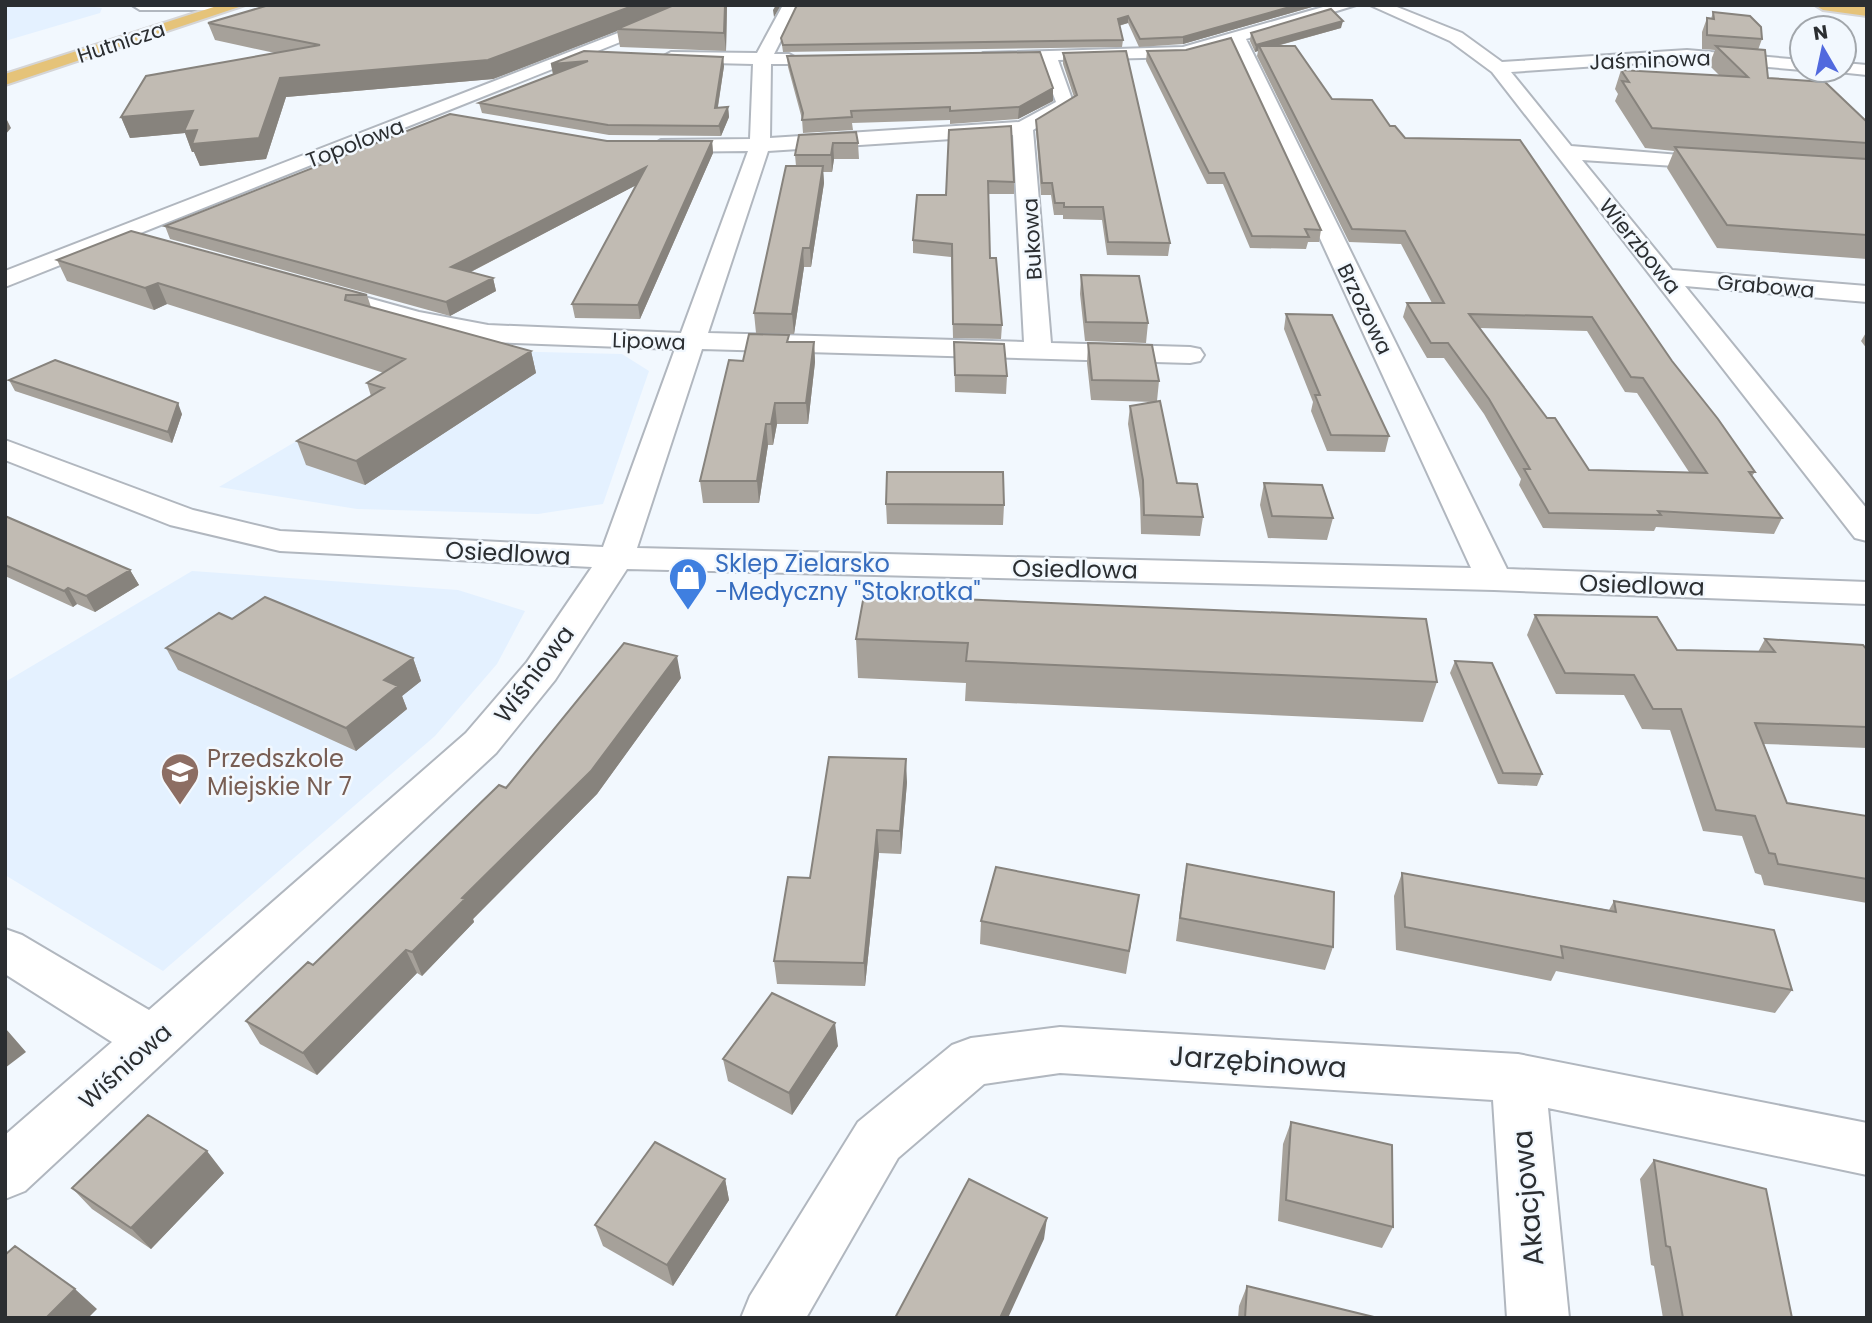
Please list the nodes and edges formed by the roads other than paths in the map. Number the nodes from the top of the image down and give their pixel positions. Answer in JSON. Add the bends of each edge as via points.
{"nodes":[{"id":1,"x":139,"y":5,"type":"edge"},
{"id":2,"x":212,"y":5,"type":"edge"},
{"id":3,"x":237,"y":5,"type":"edge"},
{"id":4,"x":705,"y":5,"type":"edge"},
{"id":5,"x":791,"y":5,"type":"edge"},
{"id":6,"x":1348,"y":5,"type":"edge"},
{"id":7,"x":1353,"y":5,"type":"edge"},
{"id":8,"x":1376,"y":5,"type":"edge"},
{"id":9,"x":1823,"y":5,"type":"edge"},
{"id":10,"x":168,"y":6,"type":"edge"},
{"id":11,"x":1867,"y":11,"type":"edge"},
{"id":12,"x":127,"y":19,"type":"dead end"},
{"id":13,"x":151,"y":32,"type":"junction"},
{"id":14,"x":1237,"y":38,"type":"junction"},
{"id":15,"x":581,"y":53,"type":"junction"},
{"id":16,"x":628,"y":56,"type":"edge"},
{"id":17,"x":1048,"y":56,"type":"junction"},
{"id":18,"x":655,"y":57,"type":"edge"},
{"id":19,"x":967,"y":57,"type":"edge"},
{"id":20,"x":803,"y":59,"type":"edge"},
{"id":21,"x":762,"y":60,"type":"junction"},
{"id":22,"x":1788,"y":64,"type":"edge"},
{"id":23,"x":1498,"y":68,"type":"junction"},
{"id":24,"x":5,"y":79,"type":"edge"},
{"id":25,"x":431,"y":113,"type":"junction"},
{"id":26,"x":470,"y":120,"type":"edge"},
{"id":27,"x":1023,"y":128,"type":"junction"},
{"id":28,"x":760,"y":145,"type":"junction"},
{"id":29,"x":646,"y":146,"type":"edge"},
{"id":30,"x":1563,"y":152,"type":"junction"},
{"id":31,"x":1748,"y":165,"type":"edge"},
{"id":32,"x":121,"y":236,"type":"junction"},
{"id":33,"x":161,"y":247,"type":"edge"},
{"id":34,"x":1665,"y":277,"type":"junction"},
{"id":35,"x":5,"y":280,"type":"edge"},
{"id":36,"x":295,"y":286,"type":"edge"},
{"id":37,"x":1867,"y":294,"type":"edge"},
{"id":38,"x":691,"y":342,"type":"junction"},
{"id":39,"x":1038,"y":349,"type":"junction"},
{"id":40,"x":1189,"y":355,"type":"dead end"},
{"id":41,"x":5,"y":449,"type":"edge"},
{"id":42,"x":1867,"y":531,"type":"edge"},
{"id":43,"x":616,"y":558,"type":"junction"},
{"id":44,"x":1494,"y":579,"type":"junction"},
{"id":45,"x":1867,"y":593,"type":"edge"},
{"id":46,"x":5,"y":949,"type":"edge"},
{"id":47,"x":154,"y":1040,"type":"junction"},
{"id":48,"x":1518,"y":1078,"type":"junction"},
{"id":49,"x":1867,"y":1149,"type":"edge"},
{"id":50,"x":5,"y":1172,"type":"edge"},
{"id":51,"x":772,"y":1318,"type":"edge"},
{"id":52,"x":1538,"y":1318,"type":"edge"}],
"edges":[{"from":1,"to":10,"type":"street"},
{"from":2,"to":10,"type":"street"},
{"from":3,"to":13,"type":"main road","name":"Hutnicza"},
{"from":4,"to":15,"type":"street","name":"Topolowa"},
{"from":5,"to":21,"type":"street","name":"Wiśniowa"},
{"from":6,"to":14,"type":"street"},
{"from":7,"to":8,"type":"street"},
{"from":8,"to":23,"type":"street","name":"Wierzbowa","via":[[1456,37]]},
{"from":9,"to":11,"type":"main road"},
{"from":10,"to":12,"type":"main road","name":"Hutnicza"},
{"from":10,"to":13,"type":"street","via":[[174,15]]},
{"from":13,"to":24,"type":"main road","name":"Hutnicza"},
{"from":14,"to":17,"type":"street","via":[[1174,53]]},
{"from":14,"to":44,"type":"street","name":"Brzozowa"},
{"from":15,"to":16,"type":"street"},
{"from":15,"to":25,"type":"street","name":"Topolowa"},
{"from":17,"to":19,"type":"street"},
{"from":17,"to":27,"type":"street","via":[[1065,105]]},
{"from":18,"to":21,"type":"street"},
{"from":20,"to":21,"type":"street"},
{"from":21,"to":28,"type":"street","name":"Wiśniowa"},
{"from":22,"to":23,"type":"street","name":"Jaśminowa","via":[[1687,55]]},
{"from":23,"to":30,"type":"street","name":"Wierzbowa"},
{"from":25,"to":26,"type":"street"},
{"from":25,"to":32,"type":"street","name":"Topolowa"},
{"from":27,"to":28,"type":"street"},
{"from":27,"to":39,"type":"street","name":"Bukowa"},
{"from":28,"to":29,"type":"street"},
{"from":28,"to":38,"type":"street","name":"Wiśniowa"},
{"from":30,"to":31,"type":"street"},
{"from":30,"to":34,"type":"street","name":"Wierzbowa"},
{"from":32,"to":33,"type":"street"},
{"from":32,"to":35,"type":"street","name":"Topolowa"},
{"from":34,"to":37,"type":"street","name":"Grabowa"},
{"from":34,"to":42,"type":"street","name":"Wierzbowa"},
{"from":36,"to":38,"type":"street","name":"Lipowa","via":[[469,332]]},
{"from":38,"to":39,"type":"street","name":"Lipowa"},
{"from":38,"to":43,"type":"street","name":"Wiśniowa"},
{"from":39,"to":40,"type":"street","name":"Lipowa"},
{"from":41,"to":43,"type":"street","name":"Osiedlowa","via":[[182,518],[280,541]]},
{"from":43,"to":44,"type":"street","name":"Osiedlowa"},
{"from":43,"to":47,"type":"street","name":"Wiśniowa","via":[[541,671],[481,743]]},
{"from":44,"to":45,"type":"street","name":"Osiedlowa"},
{"from":46,"to":47,"type":"street"},
{"from":47,"to":50,"type":"street","name":"Wiśniowa"},
{"from":48,"to":49,"type":"street","name":"Jarzębinowa"},
{"from":48,"to":51,"type":"street","name":"Jarzębinowa","via":[[1060,1050],[971,1062],[878,1140]]},
{"from":48,"to":52,"type":"street","name":"Akacjowa"}]}
